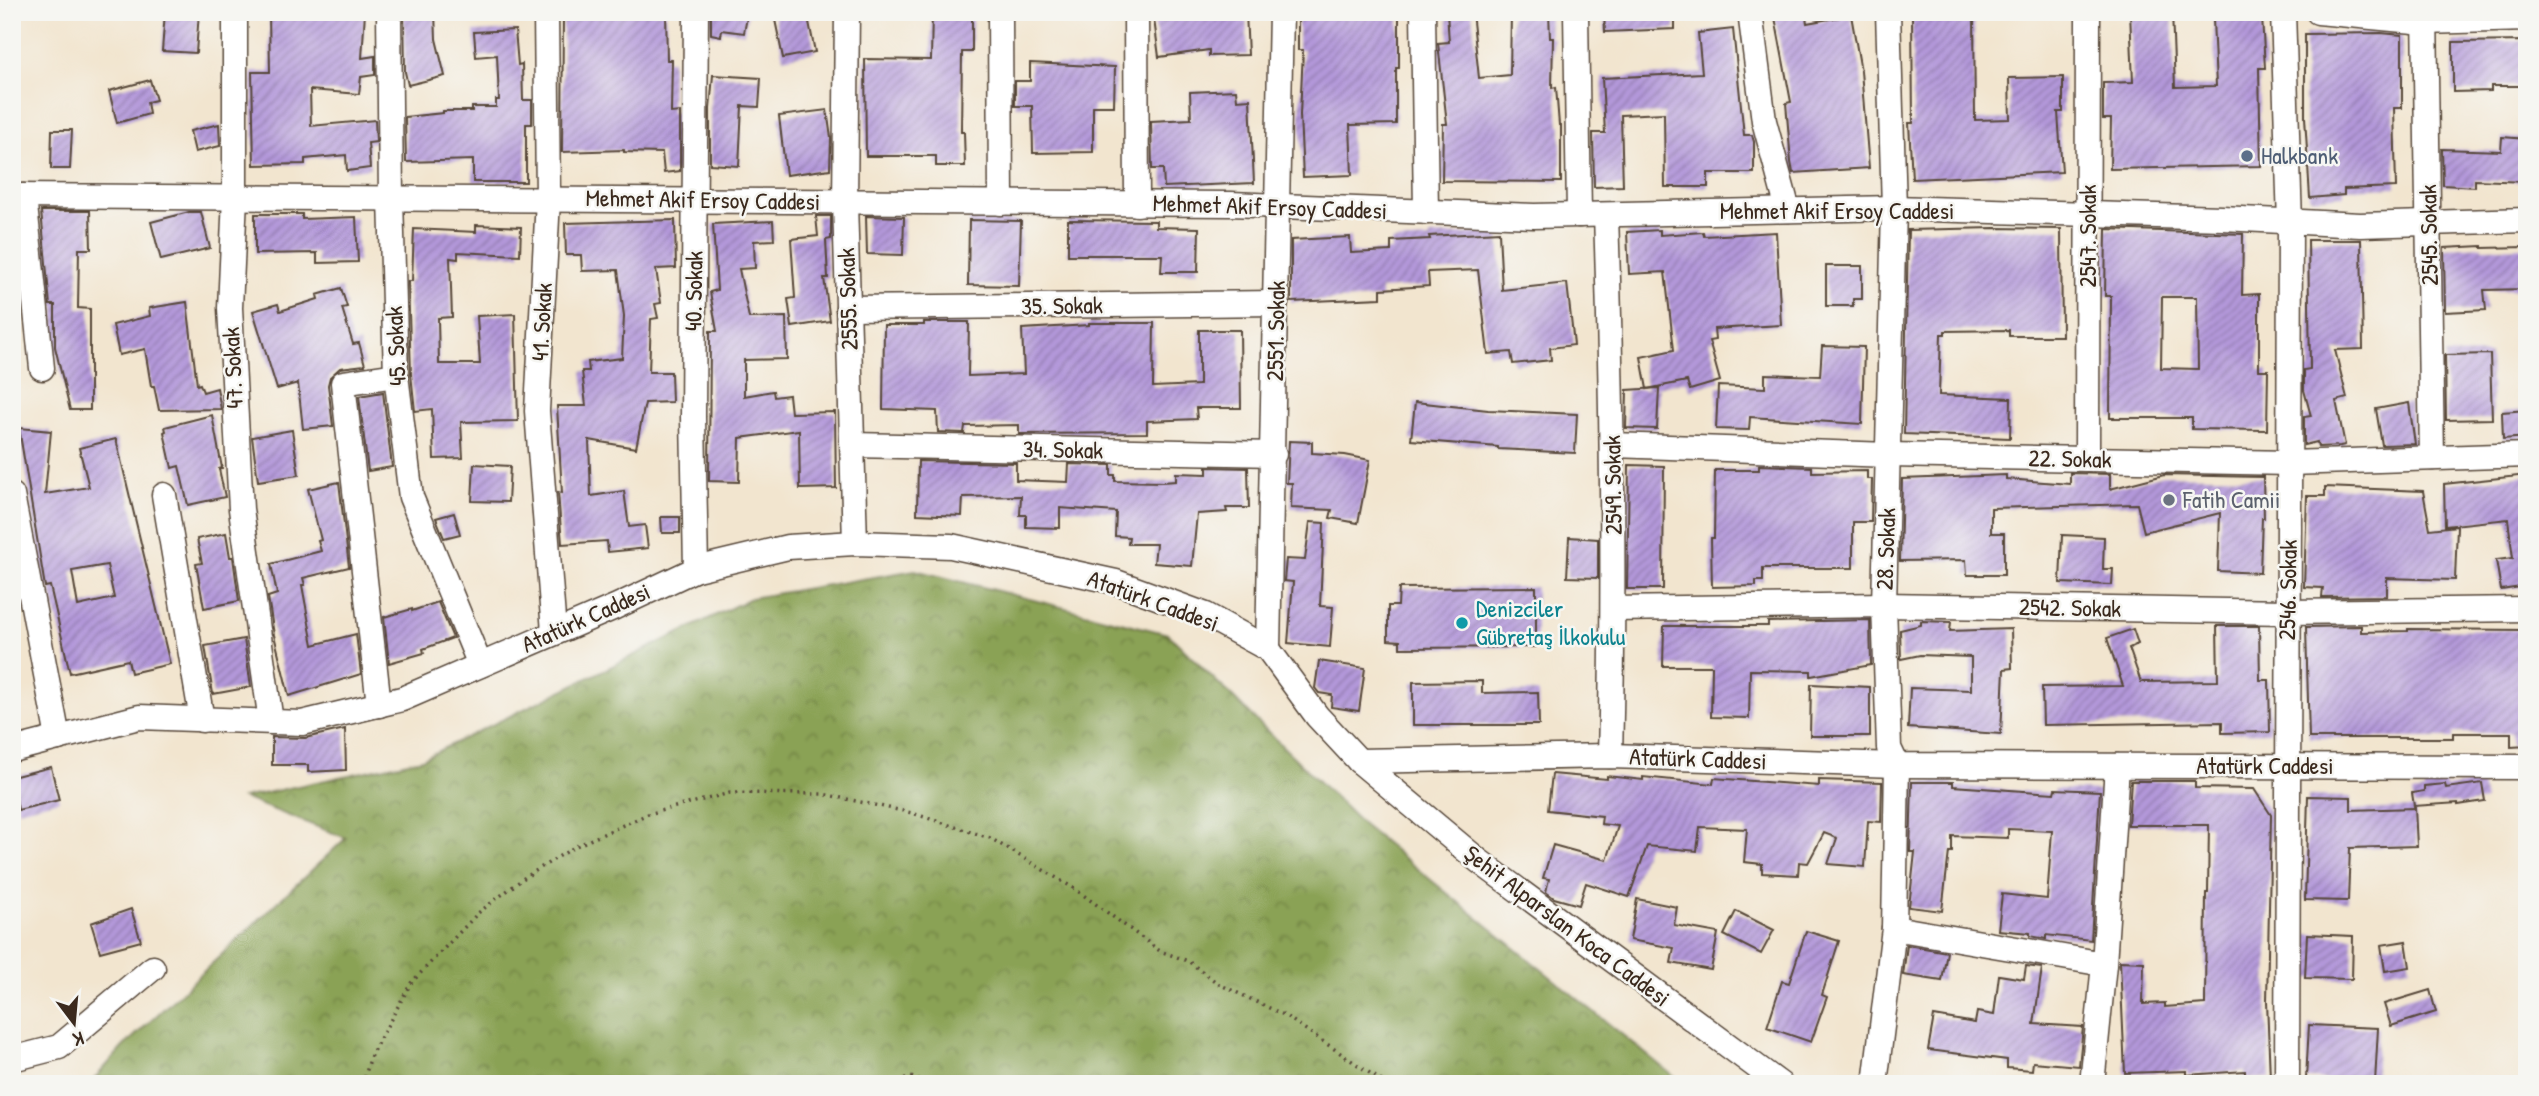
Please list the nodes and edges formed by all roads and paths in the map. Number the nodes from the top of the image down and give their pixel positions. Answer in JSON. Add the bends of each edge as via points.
{"nodes":[{"id":1,"x":235,"y":12,"type":"edge"},
{"id":2,"x":389,"y":12,"type":"edge"},
{"id":3,"x":546,"y":12,"type":"edge"},
{"id":4,"x":696,"y":12,"type":"edge"},
{"id":5,"x":847,"y":12,"type":"edge"},
{"id":6,"x":1000,"y":12,"type":"edge"},
{"id":7,"x":1136,"y":12,"type":"edge"},
{"id":8,"x":1281,"y":12,"type":"edge"},
{"id":9,"x":1423,"y":12,"type":"edge"},
{"id":10,"x":1576,"y":12,"type":"edge"},
{"id":11,"x":1751,"y":12,"type":"edge"},
{"id":12,"x":1888,"y":12,"type":"edge"},
{"id":13,"x":2088,"y":12,"type":"edge"},
{"id":14,"x":2283,"y":12,"type":"edge"},
{"id":15,"x":2318,"y":12,"type":"edge"},
{"id":16,"x":2425,"y":17,"type":"edge"},
{"id":17,"x":2527,"y":19,"type":"edge"},
{"id":18,"x":18,"y":196,"type":"edge"},
{"id":19,"x":235,"y":197,"type":"junction"},
{"id":20,"x":391,"y":198,"type":"junction"},
{"id":21,"x":548,"y":199,"type":"junction"},
{"id":22,"x":696,"y":201,"type":"junction"},
{"id":23,"x":845,"y":202,"type":"junction"},
{"id":24,"x":1001,"y":203,"type":"junction"},
{"id":25,"x":1137,"y":204,"type":"junction"},
{"id":26,"x":1278,"y":206,"type":"junction"},
{"id":27,"x":1895,"y":208,"type":"junction"},
{"id":28,"x":1788,"y":210,"type":"junction"},
{"id":29,"x":1426,"y":212,"type":"junction"},
{"id":30,"x":2088,"y":214,"type":"junction"},
{"id":31,"x":1579,"y":215,"type":"junction"},
{"id":32,"x":1606,"y":215,"type":"junction"},
{"id":33,"x":2527,"y":220,"type":"edge"},
{"id":34,"x":2290,"y":223,"type":"junction"},
{"id":35,"x":2429,"y":223,"type":"junction"},
{"id":36,"x":1276,"y":303,"type":"junction"},
{"id":37,"x":848,"y":308,"type":"junction"},
{"id":38,"x":42,"y":368,"type":"dead end"},
{"id":39,"x":396,"y":375,"type":"junction"},
{"id":40,"x":853,"y":445,"type":"junction"},
{"id":41,"x":1613,"y":445,"type":"junction"},
{"id":42,"x":1274,"y":454,"type":"junction"},
{"id":43,"x":1889,"y":455,"type":"junction"},
{"id":44,"x":2527,"y":455,"type":"edge"},
{"id":45,"x":2432,"y":458,"type":"junction"},
{"id":46,"x":2087,"y":459,"type":"junction"},
{"id":47,"x":2290,"y":463,"type":"junction"},
{"id":48,"x":12,"y":495,"type":"edge"},
{"id":49,"x":164,"y":495,"type":"dead end"},
{"id":50,"x":855,"y":543,"type":"junction"},
{"id":51,"x":696,"y":569,"type":"junction"},
{"id":52,"x":1884,"y":605,"type":"junction"},
{"id":53,"x":1614,"y":609,"type":"junction"},
{"id":54,"x":2527,"y":610,"type":"edge"},
{"id":55,"x":2287,"y":612,"type":"junction"},
{"id":56,"x":554,"y":632,"type":"junction"},
{"id":57,"x":1268,"y":649,"type":"junction"},
{"id":58,"x":480,"y":665,"type":"junction"},
{"id":59,"x":379,"y":705,"type":"junction"},
{"id":60,"x":202,"y":720,"type":"junction"},
{"id":61,"x":271,"y":722,"type":"junction"},
{"id":62,"x":58,"y":738,"type":"junction"},
{"id":63,"x":12,"y":750,"type":"edge"},
{"id":64,"x":1610,"y":756,"type":"junction"},
{"id":65,"x":1359,"y":761,"type":"junction"},
{"id":66,"x":1896,"y":765,"type":"junction"},
{"id":67,"x":2287,"y":765,"type":"junction"},
{"id":68,"x":2117,"y":766,"type":"junction"},
{"id":69,"x":2527,"y":767,"type":"edge"},
{"id":70,"x":1894,"y":928,"type":"junction"},
{"id":71,"x":2104,"y":964,"type":"junction"},
{"id":72,"x":153,"y":968,"type":"dead end"},
{"id":73,"x":12,"y":1059,"type":"edge"},
{"id":74,"x":1879,"y":1083,"type":"edge"},
{"id":75,"x":363,"y":1084,"type":"edge"},
{"id":76,"x":884,"y":1084,"type":"edge"},
{"id":77,"x":938,"y":1084,"type":"edge"},
{"id":78,"x":1386,"y":1084,"type":"edge"},
{"id":79,"x":1780,"y":1084,"type":"edge"},
{"id":80,"x":2092,"y":1084,"type":"edge"},
{"id":81,"x":2287,"y":1084,"type":"edge"}],
"edges":[{"from":1,"to":19,"type":"street","name":"47. Sokak"},
{"from":2,"to":20,"type":"street","name":"45. Sokak"},
{"from":3,"to":21,"type":"street","name":"41. Sokak"},
{"from":4,"to":22,"type":"street","name":"40. Sokak"},
{"from":5,"to":23,"type":"street","name":"2555. Sokak"},
{"from":6,"to":24,"type":"street"},
{"from":7,"to":25,"type":"street"},
{"from":8,"to":26,"type":"street","name":"2551. Sokak"},
{"from":9,"to":29,"type":"street"},
{"from":10,"to":31,"type":"street"},
{"from":11,"to":28,"type":"street","via":[[1764,121]]},
{"from":12,"to":27,"type":"street","name":"28. Sokak"},
{"from":13,"to":30,"type":"street","name":"2547. Sokak"},
{"from":14,"to":34,"type":"street","name":"2546. Sokak"},
{"from":15,"to":16,"type":"street"},
{"from":16,"to":17,"type":"street"},
{"from":16,"to":35,"type":"street","name":"2545. Sokak"},
{"from":18,"to":19,"type":"street","name":"Mehmet Akif Ersoy Caddesi"},
{"from":18,"to":38,"type":"street"},
{"from":19,"to":20,"type":"street","name":"Mehmet Akif Ersoy Caddesi"},
{"from":19,"to":61,"type":"street","name":"47. Sokak","via":[[230,308],[241,509]]},
{"from":20,"to":21,"type":"street","name":"Mehmet Akif Ersoy Caddesi"},
{"from":20,"to":39,"type":"street","name":"45. Sokak"},
{"from":21,"to":22,"type":"street","name":"Mehmet Akif Ersoy Caddesi"},
{"from":21,"to":56,"type":"street","name":"41. Sokak","via":[[537,411]]},
{"from":22,"to":23,"type":"street","name":"Mehmet Akif Ersoy Caddesi"},
{"from":22,"to":51,"type":"street","name":"40. Sokak"},
{"from":23,"to":24,"type":"street","name":"Mehmet Akif Ersoy Caddesi"},
{"from":23,"to":37,"type":"street","name":"2555. Sokak"},
{"from":24,"to":25,"type":"street","name":"Mehmet Akif Ersoy Caddesi"},
{"from":25,"to":26,"type":"street","name":"Mehmet Akif Ersoy Caddesi"},
{"from":26,"to":29,"type":"street","name":"Mehmet Akif Ersoy Caddesi"},
{"from":26,"to":36,"type":"street","name":"2551. Sokak"},
{"from":27,"to":28,"type":"street","name":"Mehmet Akif Ersoy Caddesi"},
{"from":27,"to":30,"type":"street","name":"Mehmet Akif Ersoy Caddesi"},
{"from":27,"to":43,"type":"street","name":"28. Sokak"},
{"from":28,"to":32,"type":"street","name":"Mehmet Akif Ersoy Caddesi"},
{"from":29,"to":31,"type":"street","name":"Mehmet Akif Ersoy Caddesi"},
{"from":30,"to":34,"type":"street","name":"Mehmet Akif Ersoy Caddesi"},
{"from":30,"to":46,"type":"street","name":"2547. Sokak"},
{"from":31,"to":32,"type":"street","name":"Mehmet Akif Ersoy Caddesi"},
{"from":32,"to":41,"type":"street","name":"2549. Sokak"},
{"from":33,"to":35,"type":"street","name":"Mehmet Akif Ersoy Caddesi"},
{"from":34,"to":35,"type":"street","name":"Mehmet Akif Ersoy Caddesi"},
{"from":34,"to":47,"type":"street","name":"2546. Sokak"},
{"from":35,"to":45,"type":"street","name":"2545. Sokak"},
{"from":36,"to":37,"type":"street","name":"35. Sokak"},
{"from":36,"to":42,"type":"street","name":"2551. Sokak"},
{"from":37,"to":40,"type":"street","name":"2555. Sokak"},
{"from":39,"to":58,"type":"street","name":"45. Sokak","via":[[411,497]]},
{"from":39,"to":59,"type":"street","via":[[343,383]]},
{"from":40,"to":42,"type":"street","name":"34. Sokak"},
{"from":40,"to":50,"type":"street","name":"2555. Sokak"},
{"from":41,"to":43,"type":"street","name":"22. Sokak"},
{"from":41,"to":53,"type":"street","name":"2549. Sokak"},
{"from":42,"to":57,"type":"street","name":"2551. Sokak"},
{"from":43,"to":46,"type":"street","name":"22. Sokak"},
{"from":43,"to":52,"type":"street","name":"28. Sokak"},
{"from":44,"to":45,"type":"street","name":"22. Sokak"},
{"from":45,"to":47,"type":"street","name":"22. Sokak"},
{"from":46,"to":47,"type":"street","name":"22. Sokak"},
{"from":47,"to":55,"type":"street","name":"2546. Sokak"},
{"from":48,"to":62,"type":"street"},
{"from":49,"to":60,"type":"street"},
{"from":50,"to":51,"type":"street","name":"Atatürk Caddesi","via":[[788,547]]},
{"from":50,"to":57,"type":"street","name":"Atatürk Caddesi","via":[[951,546],[1116,582],[1206,615]]},
{"from":51,"to":56,"type":"street","name":"Atatürk Caddesi"},
{"from":52,"to":53,"type":"street","name":"2542. Sokak"},
{"from":52,"to":55,"type":"street","name":"2542. Sokak"},
{"from":52,"to":66,"type":"street","name":"28. Sokak","via":[[1889,748]]},
{"from":53,"to":64,"type":"street","name":"2549. Sokak"},
{"from":54,"to":55,"type":"street","name":"2542. Sokak"},
{"from":55,"to":67,"type":"street","name":"2546. Sokak"},
{"from":56,"to":58,"type":"street","name":"Atatürk Caddesi"},
{"from":57,"to":65,"type":"street","name":"Atatürk Caddesi"},
{"from":58,"to":59,"type":"street","name":"Atatürk Caddesi"},
{"from":59,"to":61,"type":"street","name":"Atatürk Caddesi","via":[[302,723]]},
{"from":60,"to":61,"type":"street","name":"Atatürk Caddesi"},
{"from":60,"to":62,"type":"street","name":"Atatürk Caddesi","via":[[139,717]]},
{"from":62,"to":63,"type":"street","name":"Atatürk Caddesi"},
{"from":64,"to":65,"type":"street","name":"Atatürk Caddesi"},
{"from":64,"to":66,"type":"street","name":"Atatürk Caddesi"},
{"from":65,"to":79,"type":"street","name":"Şehit Alparslan Koca Caddesi","via":[[1479,862]]},
{"from":66,"to":68,"type":"street","name":"Atatürk Caddesi"},
{"from":66,"to":70,"type":"street","name":"28. Sokak"},
{"from":67,"to":68,"type":"street","name":"Atatürk Caddesi"},
{"from":67,"to":69,"type":"street","name":"Atatürk Caddesi"},
{"from":67,"to":81,"type":"street","name":"2546. Sokak"},
{"from":68,"to":71,"type":"street"},
{"from":70,"to":71,"type":"street"},
{"from":70,"to":74,"type":"street","name":"28. Sokak"},
{"from":71,"to":80,"type":"street"},
{"from":72,"to":73,"type":"street","via":[[59,1046]]},
{"from":75,"to":78,"type":"path","via":[[371,1055],[411,983],[478,913],[576,846],[648,814],[730,793],[823,794],[912,813],[990,838],[1075,889],[1160,951],[1188,961],[1219,984],[1284,1015]]},
{"from":76,"to":77,"type":"path","via":[[910,1077]]}]}
